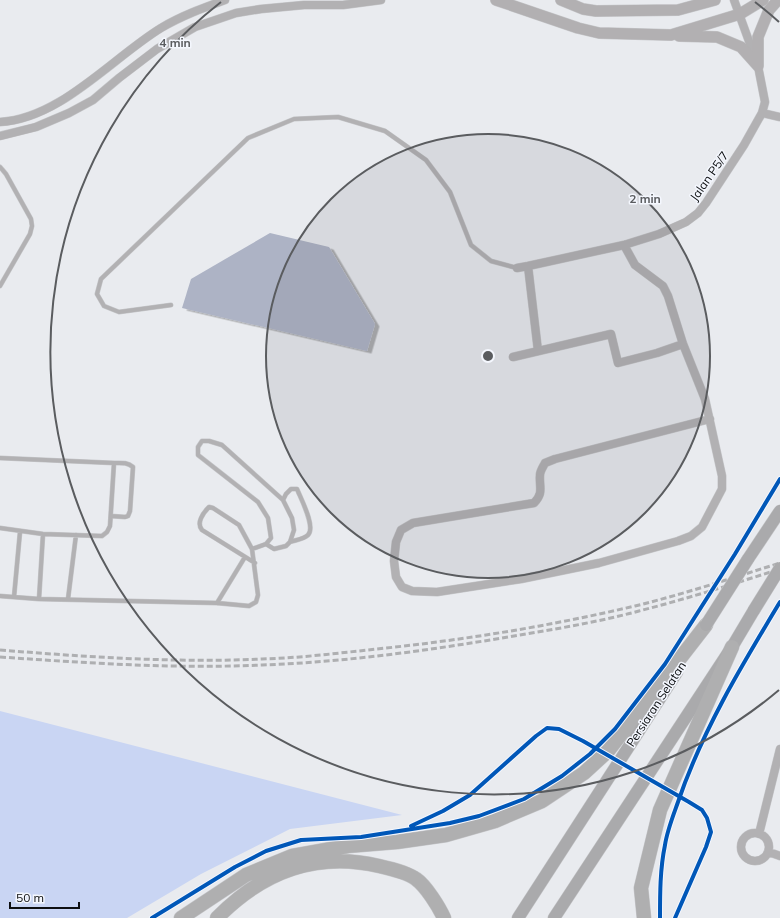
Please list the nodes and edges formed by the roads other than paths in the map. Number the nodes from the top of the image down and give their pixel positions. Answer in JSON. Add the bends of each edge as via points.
{"nodes":[{"id":1,"x":225,"y":0,"type":"edge"},
{"id":2,"x":381,"y":0,"type":"edge"},
{"id":3,"x":561,"y":0,"type":"edge"},
{"id":4,"x":693,"y":0,"type":"edge"},
{"id":5,"x":715,"y":0,"type":"edge"},
{"id":6,"x":734,"y":0,"type":"edge"},
{"id":7,"x":763,"y":0,"type":"edge"},
{"id":8,"x":778,"y":0,"type":"edge"},
{"id":9,"x":499,"y":1,"type":"edge"},
{"id":10,"x":303,"y":2,"type":"edge"},
{"id":11,"x":678,"y":10,"type":"junction"},
{"id":12,"x":740,"y":14,"type":"junction"},
{"id":13,"x":671,"y":35,"type":"junction"},
{"id":14,"x":758,"y":66,"type":"junction"},
{"id":15,"x":762,"y":113,"type":"junction"},
{"id":16,"x":780,"y":118,"type":"edge"},
{"id":17,"x":0,"y":122,"type":"edge"},
{"id":18,"x":0,"y":136,"type":"edge"},
{"id":19,"x":0,"y":167,"type":"edge"},
{"id":20,"x":624,"y":245,"type":"junction"},
{"id":21,"x":528,"y":266,"type":"junction"},
{"id":22,"x":517,"y":268,"type":"joint"},
{"id":23,"x":0,"y":286,"type":"edge"},
{"id":24,"x":171,"y":305,"type":"dead end"},
{"id":25,"x":684,"y":344,"type":"junction"},
{"id":26,"x":538,"y":351,"type":"junction"},
{"id":27,"x":513,"y":357,"type":"dead end"},
{"id":28,"x":710,"y":419,"type":"junction"},
{"id":29,"x":0,"y":458,"type":"edge"},
{"id":30,"x":114,"y":463,"type":"junction"},
{"id":31,"x":283,"y":500,"type":"junction"},
{"id":32,"x":780,"y":510,"type":"edge"},
{"id":33,"x":111,"y":516,"type":"junction"},
{"id":34,"x":0,"y":528,"type":"edge"},
{"id":35,"x":20,"y":532,"type":"junction"},
{"id":36,"x":43,"y":534,"type":"junction"},
{"id":37,"x":76,"y":535,"type":"junction"},
{"id":38,"x":290,"y":542,"type":"junction"},
{"id":39,"x":266,"y":544,"type":"junction"},
{"id":40,"x":252,"y":549,"type":"junction"},
{"id":41,"x":245,"y":557,"type":"junction"},
{"id":42,"x":255,"y":563,"type":"junction"},
{"id":43,"x":780,"y":568,"type":"edge"},
{"id":44,"x":0,"y":596,"type":"edge"},
{"id":45,"x":14,"y":598,"type":"junction"},
{"id":46,"x":39,"y":600,"type":"junction"},
{"id":47,"x":68,"y":600,"type":"junction"},
{"id":48,"x":218,"y":603,"type":"junction"},
{"id":49,"x":706,"y":626,"type":"junction"},
{"id":50,"x":732,"y":647,"type":"junction"},
{"id":51,"x":780,"y":749,"type":"edge"},
{"id":52,"x":759,"y":834,"type":"junction"},
{"id":53,"x":769,"y":852,"type":"junction"},
{"id":54,"x":780,"y":856,"type":"edge"},
{"id":55,"x":181,"y":918,"type":"edge"},
{"id":56,"x":216,"y":918,"type":"edge"},
{"id":57,"x":444,"y":918,"type":"edge"},
{"id":58,"x":518,"y":918,"type":"edge"},
{"id":59,"x":554,"y":918,"type":"edge"},
{"id":60,"x":644,"y":918,"type":"edge"}],
"edges":[{"from":1,"to":17,"type":"street","via":[[162,28],[62,100],[35,114]]},
{"from":2,"to":10,"type":"street","via":[[343,5]]},
{"from":3,"to":11,"type":"street","via":[[596,11]]},
{"from":4,"to":11,"type":"street"},
{"from":5,"to":11,"type":"street"},
{"from":6,"to":12,"type":"street","name":"Jalan P5/7"},
{"from":7,"to":12,"type":"street"},
{"from":8,"to":14,"type":"street","via":[[769,10],[758,38]]},
{"from":9,"to":13,"type":"street","via":[[599,33]]},
{"from":10,"to":18,"type":"street","via":[[236,13],[195,27],[157,49],[93,100],[36,127]]},
{"from":12,"to":13,"type":"street"},
{"from":12,"to":14,"type":"street","name":"Jalan P5/7"},
{"from":13,"to":14,"type":"street","via":[[717,37],[741,47]]},
{"from":14,"to":15,"type":"street","name":"Jalan P5/7","via":[[765,102]]},
{"from":15,"to":16,"type":"street"},
{"from":15,"to":20,"type":"street","name":"Jalan P5/7","via":[[744,145],[698,213],[686,222],[659,234]]},
{"from":19,"to":23,"type":"lane","via":[[31,219],[32,226]]},
{"from":20,"to":21,"type":"street","name":"Jalan P5/7"},
{"from":20,"to":25,"type":"street","via":[[635,265],[663,286]]},
{"from":21,"to":22,"type":"street","name":"Jalan P5/7"},
{"from":21,"to":26,"type":"street"},
{"from":22,"to":24,"type":"lane","via":[[491,261],[470,245],[450,192],[426,160],[385,131],[338,117],[294,119],[248,138],[101,279],[97,294],[104,306],[118,312]]},
{"from":25,"to":26,"type":"street","via":[[618,363],[611,334]]},
{"from":25,"to":28,"type":"street"},
{"from":26,"to":27,"type":"street"},
{"from":28,"to":28,"type":"street","via":[[722,476],[722,489],[702,527],[691,536],[599,563],[437,592],[412,591],[402,586],[396,577],[396,542],[400,530],[413,523],[534,503],[540,498],[540,474],[545,463]]},
{"from":29,"to":30,"type":"lane"},
{"from":30,"to":33,"type":"lane"},
{"from":30,"to":33,"type":"lane","via":[[126,462],[132,467],[130,511],[125,517]]},
{"from":31,"to":38,"type":"lane","via":[[292,518],[294,530]]},
{"from":31,"to":38,"type":"lane","via":[[291,489],[297,489],[311,529],[309,535]]},
{"from":31,"to":39,"type":"lane","via":[[222,446],[202,441],[198,447],[198,455],[258,502],[268,518],[271,538]]},
{"from":32,"to":49,"type":"main road","name":"Persiaran Selatan","bridge":true},
{"from":33,"to":37,"type":"lane","via":[[110,526],[102,536]]},
{"from":34,"to":35,"type":"lane"},
{"from":35,"to":36,"type":"lane"},
{"from":35,"to":45,"type":"lane"},
{"from":36,"to":37,"type":"lane"},
{"from":36,"to":46,"type":"lane"},
{"from":37,"to":47,"type":"lane"},
{"from":38,"to":39,"type":"lane","via":[[286,546],[274,549]]},
{"from":39,"to":40,"type":"lane"},
{"from":40,"to":41,"type":"lane","via":[[239,525],[213,508],[209,507],[206,510],[199,523],[202,530]]},
{"from":40,"to":42,"type":"lane"},
{"from":41,"to":42,"type":"lane"},
{"from":41,"to":48,"type":"lane"},
{"from":42,"to":48,"type":"lane","via":[[258,595],[256,602],[249,606]]},
{"from":43,"to":50,"type":"main road","bridge":true},
{"from":44,"to":45,"type":"lane"},
{"from":45,"to":46,"type":"lane"},
{"from":46,"to":47,"type":"lane"},
{"from":47,"to":48,"type":"lane"},
{"from":49,"to":55,"type":"highway","via":[[608,751],[584,773],[542,801],[495,821],[446,835],[348,846],[292,856],[246,874]]},
{"from":49,"to":58,"type":"main road","name":"Persiaran Selatan"},
{"from":50,"to":59,"type":"main road"},
{"from":50,"to":60,"type":"highway","via":[[660,810],[641,888]]},
{"from":51,"to":52,"type":"street"},
{"from":52,"to":53,"type":"street","via":[[768,842]]},
{"from":52,"to":53,"type":"street","via":[[749,834],[742,840],[742,855],[749,861],[759,861]]},
{"from":53,"to":54,"type":"street"},
{"from":56,"to":57,"type":"highway","via":[[251,889],[276,875],[305,864],[334,860],[364,862],[391,868],[416,879],[437,904]]}]}
